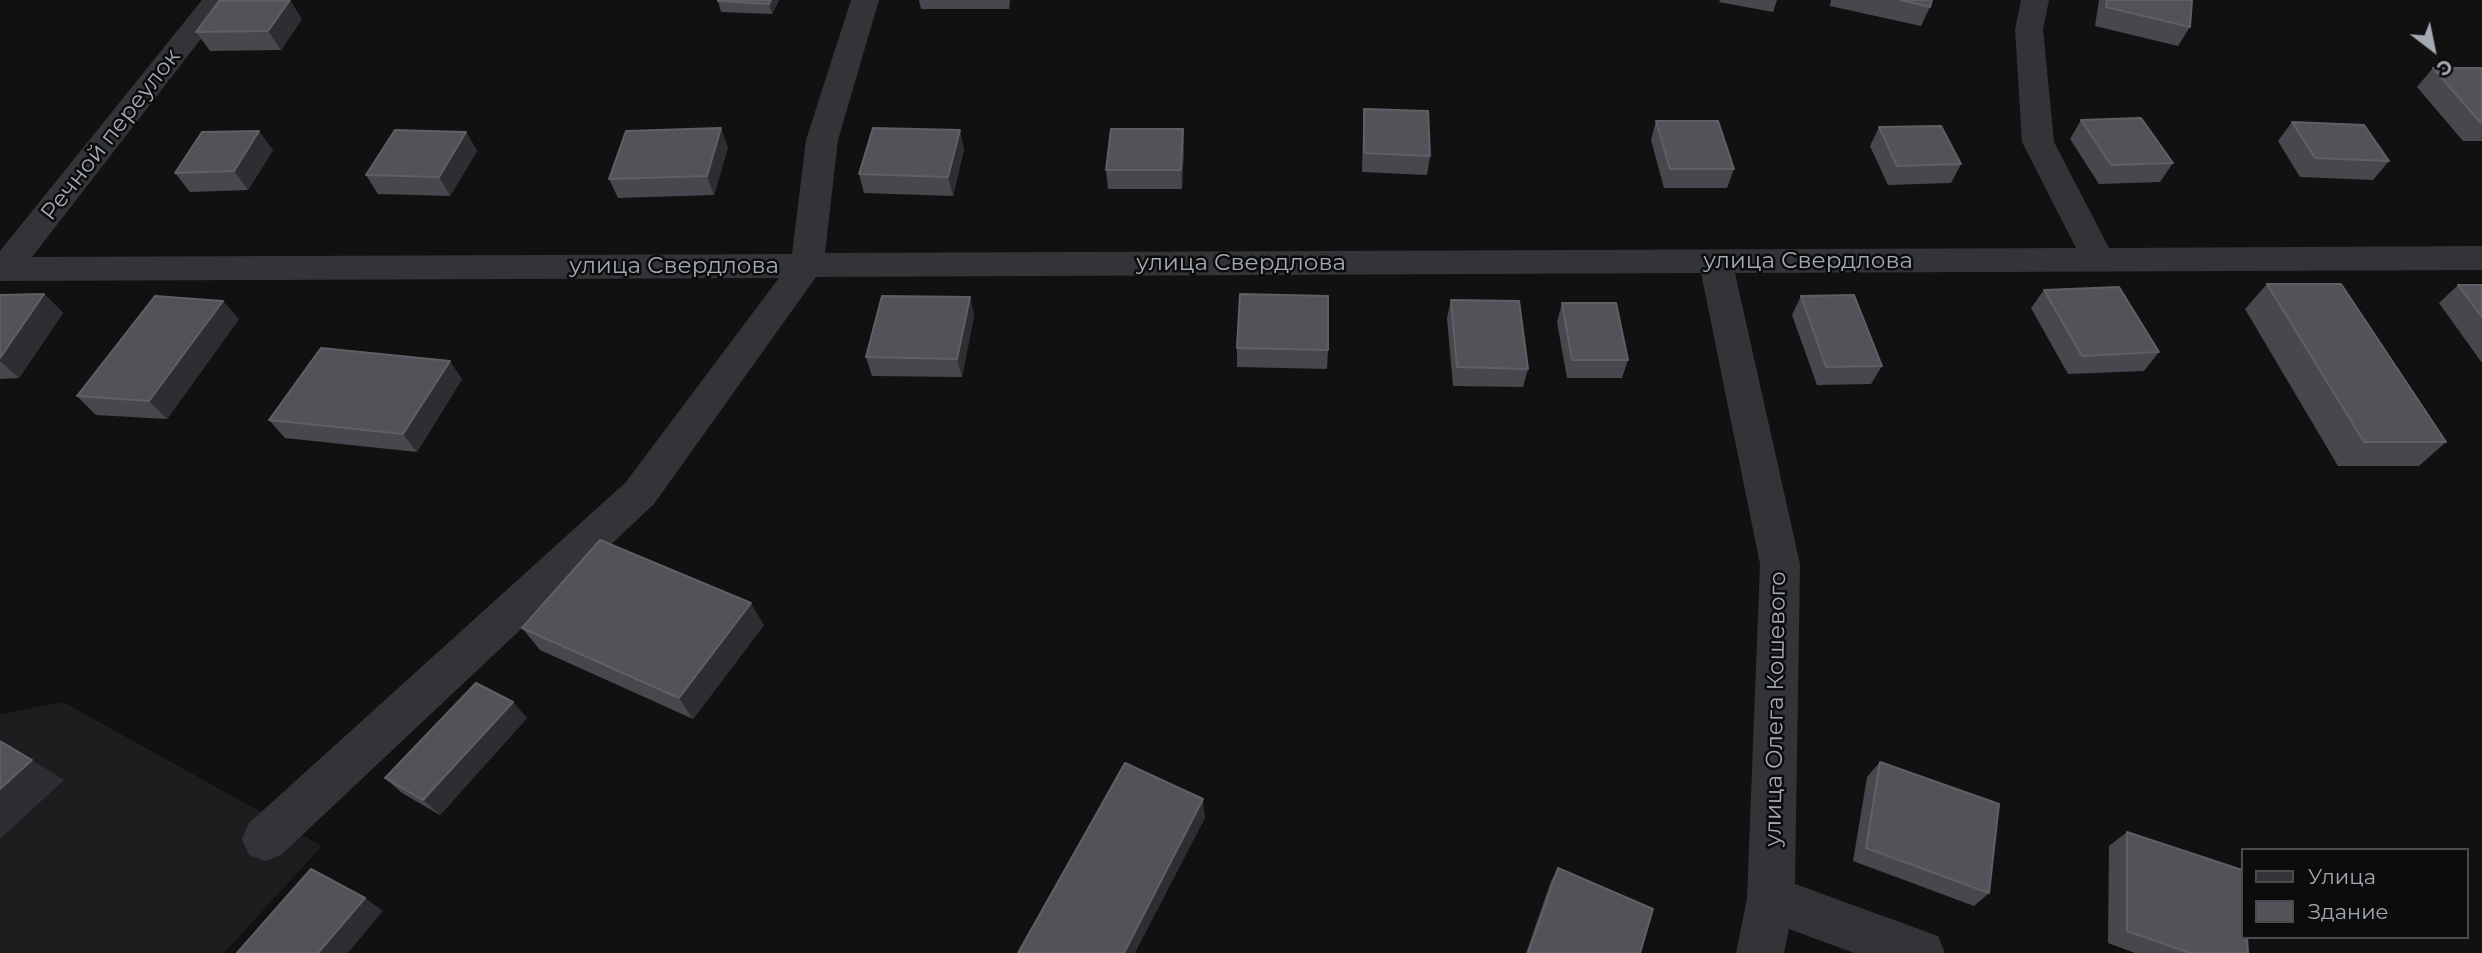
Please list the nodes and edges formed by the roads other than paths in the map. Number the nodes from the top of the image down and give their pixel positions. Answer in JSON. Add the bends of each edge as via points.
{"nodes":[{"id":1,"x":217,"y":0,"type":"edge"},
{"id":2,"x":864,"y":0,"type":"edge"},
{"id":3,"x":2035,"y":0,"type":"edge"},
{"id":4,"x":2482,"y":258,"type":"edge"},
{"id":5,"x":2099,"y":260,"type":"junction"},
{"id":6,"x":1715,"y":261,"type":"junction"},
{"id":7,"x":807,"y":265,"type":"junction"},
{"id":8,"x":2,"y":269,"type":"edge"},
{"id":9,"x":265,"y":839,"type":"dead end"},
{"id":10,"x":1771,"y":899,"type":"junction"},
{"id":11,"x":1760,"y":953,"type":"edge"},
{"id":12,"x":1921,"y":953,"type":"edge"}],
"edges":[{"from":1,"to":8,"type":"street","name":"Речной переулок"},
{"from":2,"to":7,"type":"street","via":[[822,140]]},
{"from":3,"to":5,"type":"street","via":[[2029,29],[2038,142]]},
{"from":4,"to":5,"type":"street","name":"улица Свердлова"},
{"from":5,"to":6,"type":"street","name":"улица Свердлова"},
{"from":6,"to":7,"type":"street","name":"улица Свердлова"},
{"from":6,"to":10,"type":"street","name":"улица Олега Кошевого","via":[[1780,564]]},
{"from":7,"to":8,"type":"street","name":"улица Свердлова"},
{"from":7,"to":9,"type":"street","via":[[640,493]]},
{"from":10,"to":11,"type":"street","name":"улица Олега Кошевого"},
{"from":10,"to":12,"type":"street"}]}
